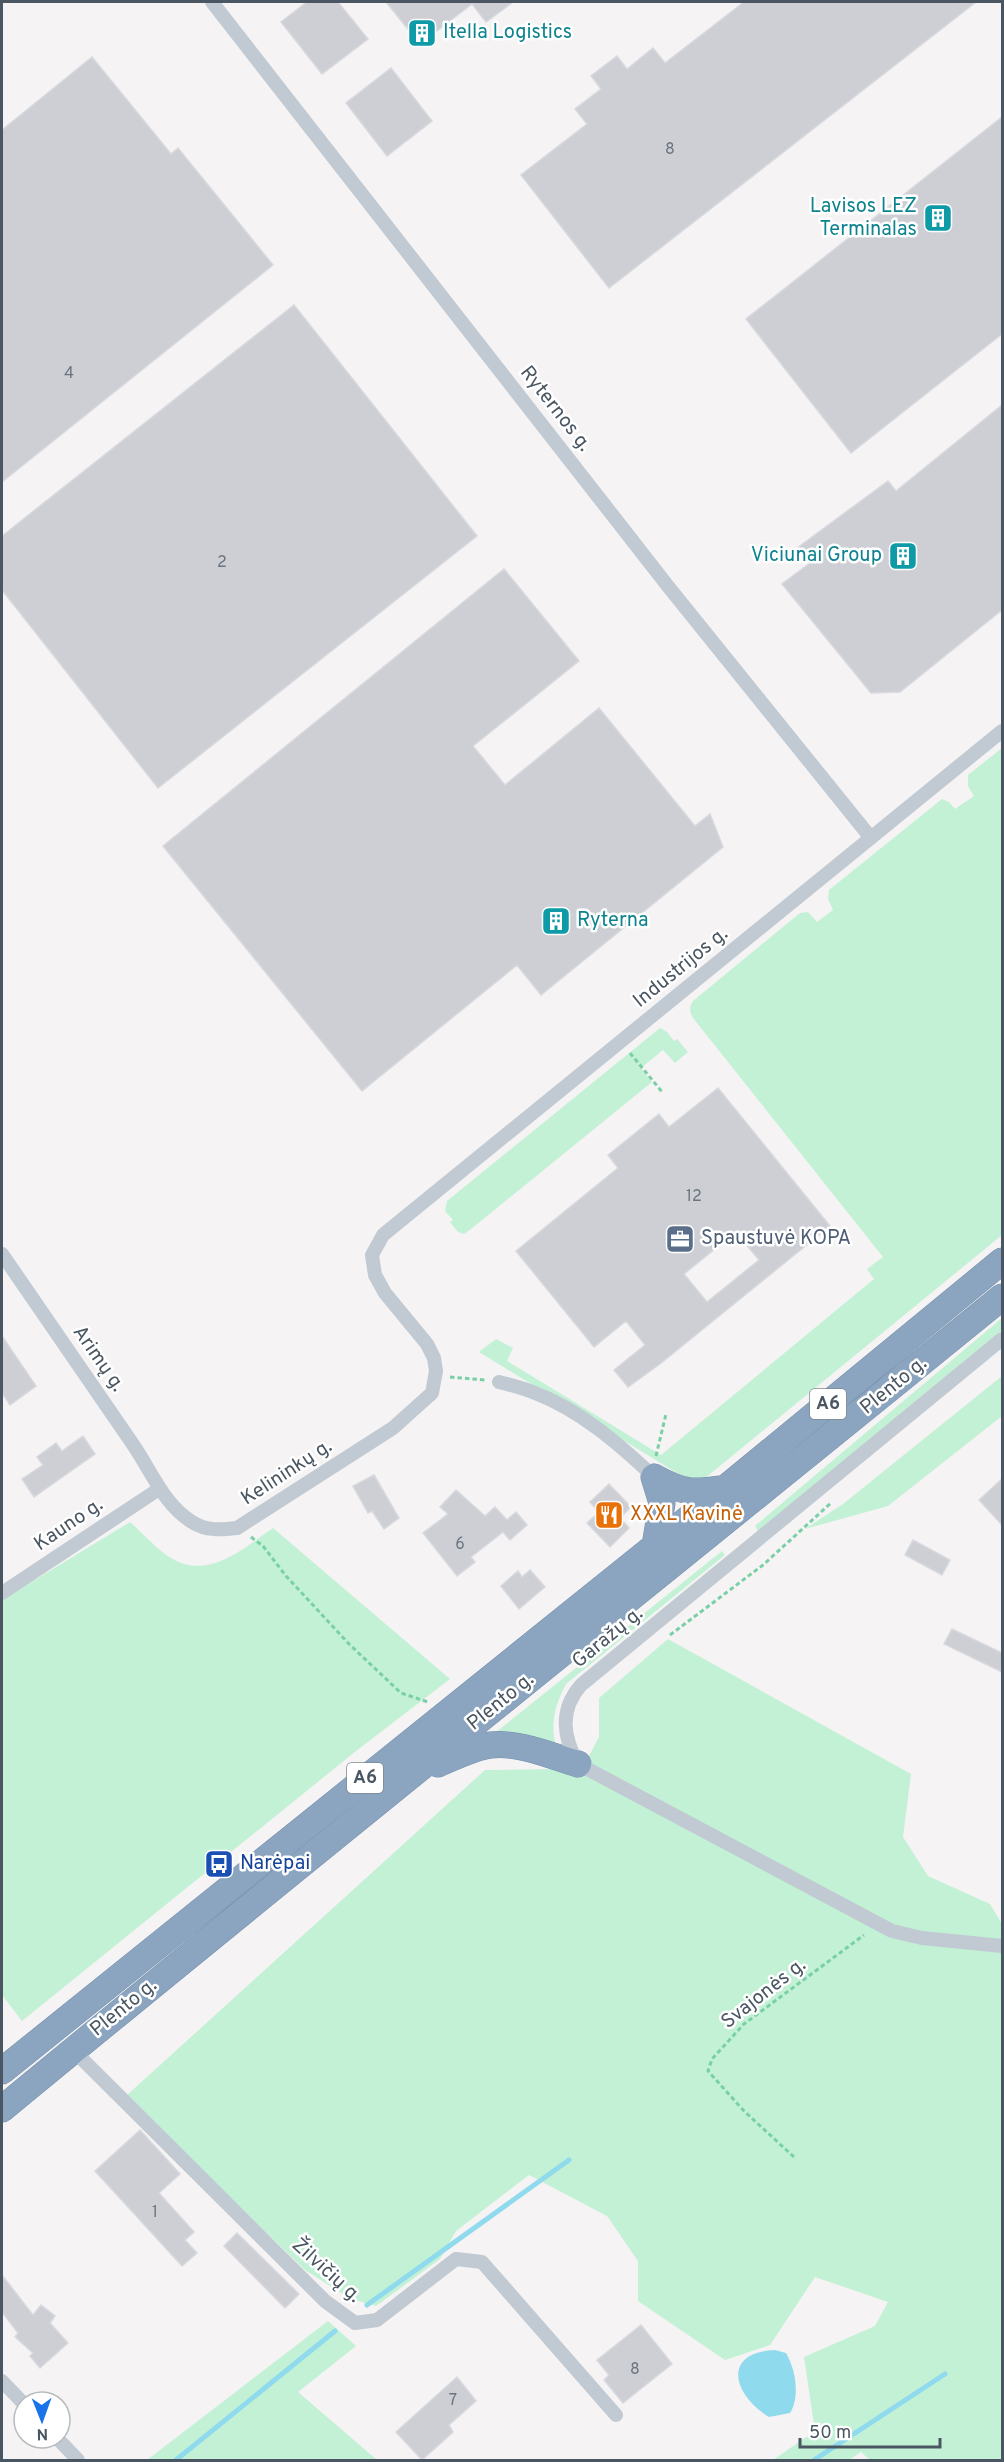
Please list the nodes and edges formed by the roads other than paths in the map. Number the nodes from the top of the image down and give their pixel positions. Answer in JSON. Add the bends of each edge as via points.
{"nodes":[{"id":1,"x":212,"y":2,"type":"edge"},
{"id":2,"x":1002,"y":731,"type":"edge"},
{"id":3,"x":871,"y":838,"type":"junction"},
{"id":4,"x":2,"y":1254,"type":"edge"},
{"id":5,"x":1002,"y":1261,"type":"edge"},
{"id":6,"x":1002,"y":1297,"type":"edge"},
{"id":7,"x":1002,"y":1339,"type":"edge"},
{"id":8,"x":499,"y":1382,"type":"road end"},
{"id":9,"x":432,"y":1393,"type":"joint"},
{"id":10,"x":653,"y":1476,"type":"junction"},
{"id":11,"x":726,"y":1488,"type":"junction"},
{"id":12,"x":159,"y":1489,"type":"junction"},
{"id":13,"x":655,"y":1546,"type":"junction"},
{"id":14,"x":2,"y":1593,"type":"edge"},
{"id":15,"x":578,"y":1764,"type":"junction"},
{"id":16,"x":407,"y":1777,"type":"junction"},
{"id":17,"x":1002,"y":1946,"type":"edge"},
{"id":18,"x":73,"y":2050,"type":"junction"},
{"id":19,"x":2,"y":2072,"type":"edge"},
{"id":20,"x":2,"y":2109,"type":"edge"},
{"id":21,"x":616,"y":2415,"type":"dead end"}],
"edges":[{"from":1,"to":3,"type":"street","name":"Ryternos g.","via":[[667,585]]},
{"from":2,"to":3,"type":"street","name":"Industrijos g."},
{"from":3,"to":9,"type":"street","name":"Industrijos g.","via":[[383,1235],[372,1255],[375,1275],[434,1358],[436,1376]]},
{"from":4,"to":12,"type":"street","name":"Arimų g.","via":[[136,1449]]},
{"from":5,"to":11,"type":"highway","name":"Plento g.","number":"A6"},
{"from":6,"to":16,"type":"highway","name":"Plento g.","number":"A6"},
{"from":7,"to":15,"type":"street","name":"Garažų g.","via":[[581,1685],[569,1703],[566,1723],[569,1747]]},
{"from":8,"to":10,"type":"street","via":[[566,1408],[626,1450]]},
{"from":9,"to":12,"type":"street","name":"Kelininkų g.","via":[[393,1428],[237,1528],[204,1528],[182,1514]]},
{"from":10,"to":11,"type":"highway","via":[[677,1490]]},
{"from":10,"to":13,"type":"highway","via":[[662,1503]]},
{"from":11,"to":13,"type":"highway","name":"Plento g.","number":"A6"},
{"from":12,"to":14,"type":"street","name":"Kauno g."},
{"from":13,"to":19,"type":"highway","name":"Plento g.","number":"A6"},
{"from":15,"to":16,"type":"highway","via":[[516,1746],[491,1745]]},
{"from":15,"to":17,"type":"street","via":[[892,1931]]},
{"from":16,"to":18,"type":"highway","name":"Plento g.","number":"A6"},
{"from":18,"to":20,"type":"highway","name":"Plento g.","number":"A6"},
{"from":18,"to":21,"type":"street","name":"Žilvičių g.","via":[[325,2301],[355,2323],[377,2320],[456,2259],[482,2262]]}]}
